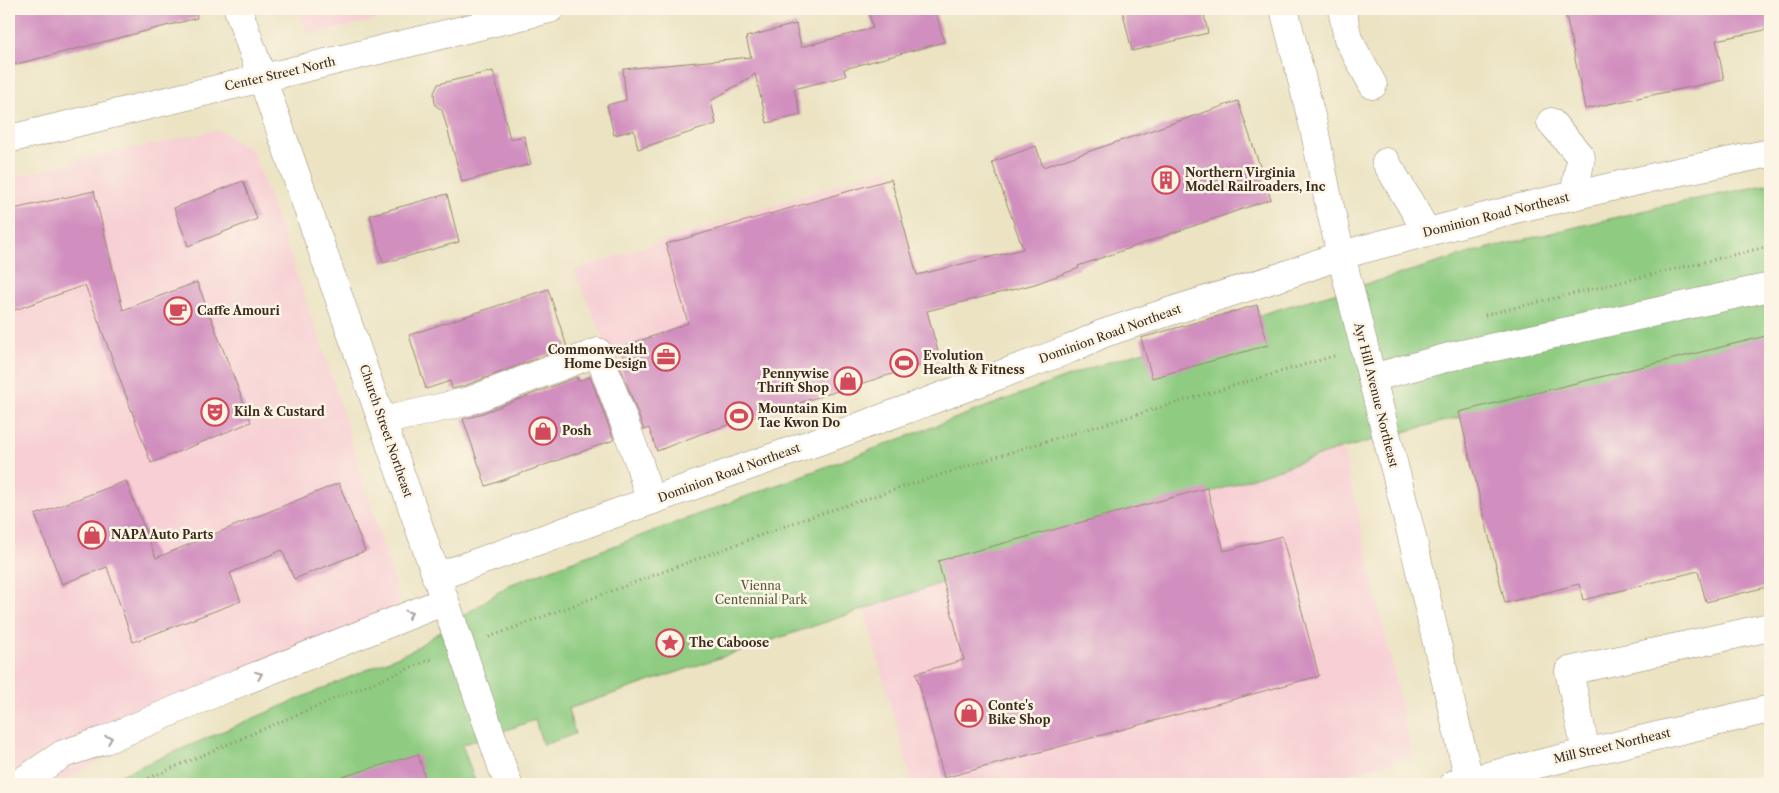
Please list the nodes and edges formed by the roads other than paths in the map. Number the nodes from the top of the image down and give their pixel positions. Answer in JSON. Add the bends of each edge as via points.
{"nodes":[{"id":1,"x":238,"y":9,"type":"edge"},
{"id":2,"x":550,"y":9,"type":"edge"},
{"id":3,"x":1284,"y":9,"type":"edge"},
{"id":4,"x":1342,"y":9,"type":"edge"},
{"id":5,"x":264,"y":78,"type":"junction"},
{"id":6,"x":1373,"y":85,"type":"dead end"},
{"id":7,"x":1551,"y":122,"type":"dead end"},
{"id":8,"x":9,"y":139,"type":"edge"},
{"id":9,"x":1770,"y":153,"type":"edge"},
{"id":10,"x":1386,"y":162,"type":"dead end"},
{"id":11,"x":1574,"y":196,"type":"junction"},
{"id":12,"x":1427,"y":232,"type":"junction"},
{"id":13,"x":1341,"y":254,"type":"junction"},
{"id":14,"x":1770,"y":287,"type":"edge"},
{"id":15,"x":1372,"y":378,"type":"junction"},
{"id":16,"x":383,"y":421,"type":"junction"},
{"id":17,"x":650,"y":501,"type":"junction"},
{"id":18,"x":441,"y":589,"type":"junction"},
{"id":19,"x":1770,"y":628,"type":"edge"},
{"id":20,"x":1770,"y":709,"type":"edge"},
{"id":21,"x":1586,"y":752,"type":"junction"},
{"id":22,"x":1462,"y":782,"type":"edge"},
{"id":23,"x":18,"y":784,"type":"edge"},
{"id":24,"x":508,"y":784,"type":"edge"}],
"edges":[{"from":1,"to":5,"type":"street","name":"Church Street Northeast"},
{"from":2,"to":5,"type":"street","name":"Center Street North"},
{"from":3,"to":13,"type":"street","name":"Ayr Hill Avenue Northeast"},
{"from":4,"to":6,"type":"street","via":[[1348,39]]},
{"from":5,"to":8,"type":"street","name":"Center Street North"},
{"from":5,"to":16,"type":"street","name":"Church Street Northeast"},
{"from":7,"to":11,"type":"street","via":[[1581,157]]},
{"from":9,"to":11,"type":"street","name":"Dominion Road Northeast"},
{"from":10,"to":12,"type":"street"},
{"from":11,"to":12,"type":"street","name":"Dominion Road Northeast"},
{"from":12,"to":13,"type":"street","name":"Dominion Road Northeast"},
{"from":13,"to":15,"type":"street","name":"Ayr Hill Avenue Northeast"},
{"from":13,"to":17,"type":"street","name":"Dominion Road Northeast","via":[[1102,334],[1070,349]]},
{"from":14,"to":15,"type":"street","via":[[1453,356]]},
{"from":15,"to":22,"type":"street","name":"Ayr Hill Avenue Northeast","via":[[1410,528]]},
{"from":16,"to":17,"type":"street","via":[[468,401],[598,352]]},
{"from":16,"to":18,"type":"street","name":"Church Street Northeast"},
{"from":17,"to":18,"type":"street","name":"Dominion Road Northeast"},
{"from":23,"to":18,"type":"street","name":"Dominion Road Northeast","one_way":true,"via":[[63,754],[105,740],[406,616]]},
{"from":18,"to":24,"type":"street","name":"Church Street Northeast"},
{"from":19,"to":21,"type":"street","via":[[1569,671]]},
{"from":20,"to":21,"type":"street","name":"Mill Street Northeast"},
{"from":21,"to":22,"type":"street","name":"Mill Street Northeast"}]}
